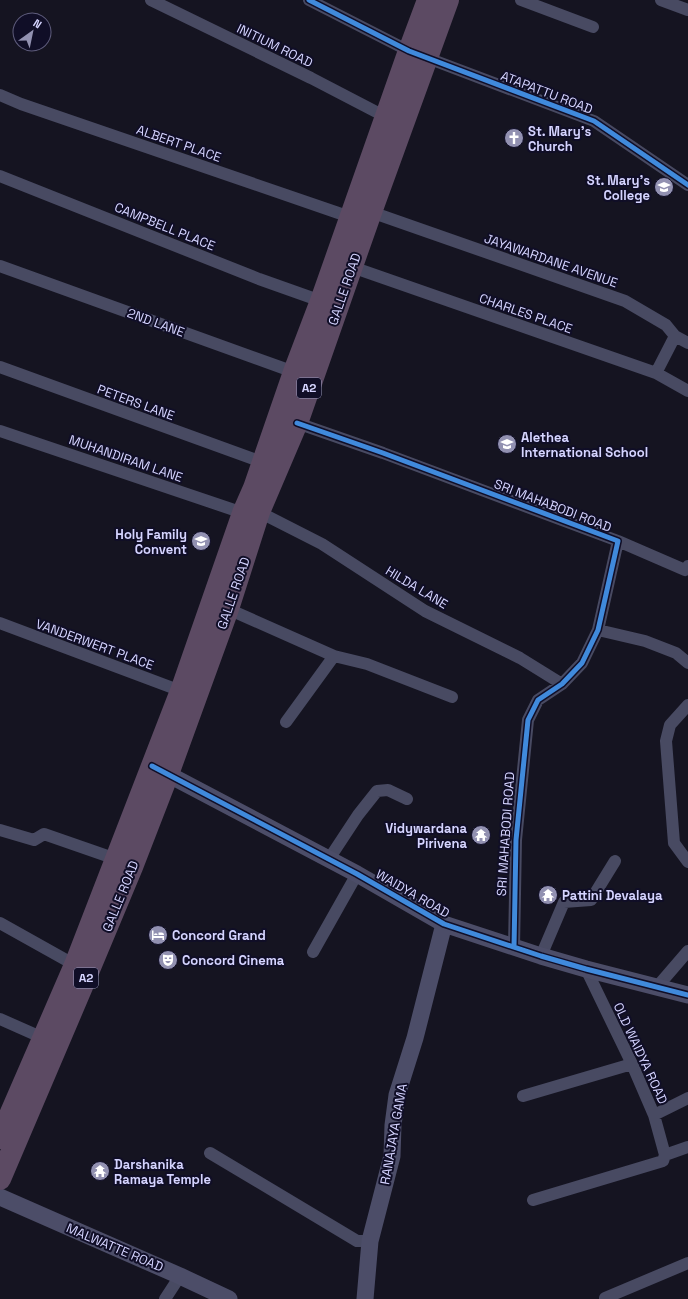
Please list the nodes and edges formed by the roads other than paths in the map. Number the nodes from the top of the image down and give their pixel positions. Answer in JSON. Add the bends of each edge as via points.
{"nodes":[{"id":1,"x":151,"y":0,"type":"edge"},
{"id":2,"x":309,"y":0,"type":"edge"},
{"id":3,"x":428,"y":0,"type":"edge"},
{"id":4,"x":448,"y":0,"type":"edge"},
{"id":5,"x":521,"y":0,"type":"edge"},
{"id":6,"x":661,"y":0,"type":"edge"},
{"id":7,"x":688,"y":10,"type":"edge"},
{"id":8,"x":593,"y":27,"type":"dead end"},
{"id":9,"x":418,"y":55,"type":"junction"},
{"id":10,"x":0,"y":95,"type":"edge"},
{"id":11,"x":386,"y":116,"type":"junction"},
{"id":12,"x":0,"y":176,"type":"edge"},
{"id":13,"x":688,"y":186,"type":"edge"},
{"id":14,"x":371,"y":212,"type":"junction"},
{"id":15,"x":350,"y":217,"type":"junction"},
{"id":16,"x":0,"y":266,"type":"edge"},
{"id":17,"x":352,"y":267,"type":"junction"},
{"id":18,"x":321,"y":301,"type":"junction"},
{"id":19,"x":675,"y":336,"type":"junction"},
{"id":20,"x":688,"y":343,"type":"edge"},
{"id":21,"x":0,"y":367,"type":"edge"},
{"id":22,"x":656,"y":373,"type":"junction"},
{"id":23,"x":303,"y":376,"type":"junction"},
{"id":24,"x":688,"y":391,"type":"edge"},
{"id":25,"x":297,"y":423,"type":"junction"},
{"id":26,"x":0,"y":431,"type":"edge"},
{"id":27,"x":262,"y":462,"type":"junction"},
{"id":28,"x":251,"y":512,"type":"junction"},
{"id":29,"x":618,"y":541,"type":"junction"},
{"id":30,"x":688,"y":566,"type":"edge"},
{"id":31,"x":228,"y":609,"type":"junction"},
{"id":32,"x":0,"y":623,"type":"edge"},
{"id":33,"x":598,"y":630,"type":"junction"},
{"id":34,"x":334,"y":656,"type":"junction"},
{"id":35,"x":688,"y":664,"type":"edge"},
{"id":36,"x":562,"y":684,"type":"junction"},
{"id":37,"x":181,"y":690,"type":"junction"},
{"id":38,"x":452,"y":697,"type":"dead end"},
{"id":39,"x":688,"y":705,"type":"edge"},
{"id":40,"x":286,"y":722,"type":"dead end"},
{"id":41,"x":160,"y":770,"type":"junction"},
{"id":42,"x":407,"y":799,"type":"dead end"},
{"id":43,"x":0,"y":830,"type":"edge"},
{"id":44,"x":116,"y":859,"type":"junction"},
{"id":45,"x":329,"y":859,"type":"junction"},
{"id":46,"x":615,"y":861,"type":"dead end"},
{"id":47,"x":688,"y":862,"type":"edge"},
{"id":48,"x":357,"y":874,"type":"junction"},
{"id":49,"x":0,"y":923,"type":"edge"},
{"id":50,"x":444,"y":924,"type":"junction"},
{"id":51,"x":514,"y":947,"type":"junction"},
{"id":52,"x":688,"y":951,"type":"edge"},
{"id":53,"x":313,"y":952,"type":"dead end"},
{"id":54,"x":541,"y":956,"type":"junction"},
{"id":55,"x":75,"y":965,"type":"junction"},
{"id":56,"x":586,"y":969,"type":"junction"},
{"id":57,"x":657,"y":987,"type":"junction"},
{"id":58,"x":688,"y":995,"type":"edge"},
{"id":59,"x":0,"y":1019,"type":"edge"},
{"id":60,"x":43,"y":1038,"type":"junction"},
{"id":61,"x":632,"y":1064,"type":"junction"},
{"id":62,"x":523,"y":1096,"type":"dead end"},
{"id":63,"x":688,"y":1098,"type":"edge"},
{"id":64,"x":4,"y":1113,"type":"edge"},
{"id":65,"x":654,"y":1115,"type":"junction"},
{"id":66,"x":0,"y":1138,"type":"edge"},
{"id":67,"x":688,"y":1147,"type":"edge"},
{"id":68,"x":210,"y":1153,"type":"dead end"},
{"id":69,"x":665,"y":1155,"type":"junction"},
{"id":70,"x":0,"y":1179,"type":"edge"},
{"id":71,"x":0,"y":1197,"type":"edge"},
{"id":72,"x":534,"y":1200,"type":"dead end"},
{"id":73,"x":370,"y":1241,"type":"junction"},
{"id":74,"x":688,"y":1263,"type":"edge"},
{"id":75,"x":180,"y":1276,"type":"junction"},
{"id":76,"x":605,"y":1298,"type":"dead end"},
{"id":77,"x":165,"y":1299,"type":"edge"},
{"id":78,"x":229,"y":1299,"type":"edge"},
{"id":79,"x":366,"y":1299,"type":"edge"}],
"edges":[{"from":1,"to":11,"type":"street","name":"INITIUM ROAD"},
{"from":2,"to":9,"type":"street","name":"ATAPATTU ROAD"},
{"from":3,"to":9,"type":"highway","name":"GALLE ROAD","number":"A2"},
{"from":4,"to":9,"type":"highway","name":"GALLE ROAD","number":"A2"},
{"from":5,"to":8,"type":"street"},
{"from":6,"to":7,"type":"street"},
{"from":9,"to":11,"type":"highway","name":"GALLE ROAD","number":"A2"},
{"from":9,"to":13,"type":"street","name":"ATAPATTU ROAD","via":[[594,121]]},
{"from":9,"to":14,"type":"highway","name":"GALLE ROAD","number":"A2"},
{"from":10,"to":15,"type":"street","name":"ALBERT PLACE"},
{"from":11,"to":15,"type":"highway","name":"GALLE ROAD","number":"A2"},
{"from":12,"to":18,"type":"street","name":"CAMPBELL PLACE"},
{"from":14,"to":17,"type":"highway","name":"GALLE ROAD","number":"A2"},
{"from":14,"to":19,"type":"street","name":"JAYAWARDANE AVENUE","via":[[625,301],[666,325]]},
{"from":15,"to":18,"type":"highway","name":"GALLE ROAD","number":"A2"},
{"from":16,"to":23,"type":"street","name":"2ND LANE"},
{"from":17,"to":22,"type":"street","name":"CHARLES PLACE"},
{"from":17,"to":23,"type":"highway","name":"GALLE ROAD","number":"A2"},
{"from":18,"to":23,"type":"highway","name":"GALLE ROAD","number":"A2"},
{"from":19,"to":20,"type":"street","name":"JAYAWARDANE AVENUE"},
{"from":19,"to":22,"type":"street"},
{"from":21,"to":27,"type":"street","name":"PETERS LANE"},
{"from":22,"to":24,"type":"street","name":"CHARLES PLACE"},
{"from":23,"to":25,"type":"highway","name":"GALLE ROAD","number":"A2"},
{"from":23,"to":27,"type":"highway","name":"GALLE ROAD","number":"A2"},
{"from":25,"to":28,"type":"highway","name":"GALLE ROAD","number":"A2"},
{"from":25,"to":29,"type":"street","name":"SRI MAHABODI ROAD","via":[[383,452]]},
{"from":26,"to":28,"type":"street","name":"MUHANDIRAM LANE"},
{"from":27,"to":28,"type":"highway","name":"GALLE ROAD","number":"A2","via":[[254,488]]},
{"from":28,"to":31,"type":"highway","name":"GALLE ROAD","number":"A2"},
{"from":28,"to":36,"type":"street","name":"HILDA LANE","via":[[322,544],[424,610],[520,658]]},
{"from":28,"to":37,"type":"highway","name":"GALLE ROAD","number":"A2"},
{"from":29,"to":30,"type":"street","via":[[685,570]]},
{"from":29,"to":33,"type":"street","name":"SRI MAHABODI ROAD"},
{"from":31,"to":34,"type":"street"},
{"from":31,"to":41,"type":"highway","name":"GALLE ROAD","number":"A2"},
{"from":32,"to":37,"type":"street","name":"VANDERWERT PLACE"},
{"from":33,"to":35,"type":"street","via":[[645,641],[676,653]]},
{"from":33,"to":36,"type":"street","name":"SRI MAHABODI ROAD","via":[[582,663]]},
{"from":34,"to":38,"type":"street","via":[[366,664]]},
{"from":34,"to":40,"type":"street"},
{"from":36,"to":51,"type":"street","name":"SRI MAHABODI ROAD","via":[[538,700],[528,720],[516,840]]},
{"from":37,"to":41,"type":"highway","name":"GALLE ROAD","number":"A2"},
{"from":39,"to":47,"type":"street","via":[[670,725],[666,741],[674,843]]},
{"from":41,"to":44,"type":"highway","name":"GALLE ROAD","number":"A2"},
{"from":41,"to":45,"type":"street","name":"WAIDYA ROAD"},
{"from":41,"to":70,"type":"highway","name":"GALLE ROAD","number":"A2","via":[[126,882]]},
{"from":42,"to":45,"type":"street","via":[[388,790],[377,791]]},
{"from":43,"to":44,"type":"street","via":[[34,840],[44,834]]},
{"from":44,"to":55,"type":"highway","name":"GALLE ROAD","number":"A2"},
{"from":45,"to":48,"type":"street","name":"WAIDYA ROAD"},
{"from":46,"to":54,"type":"street","via":[[590,900],[564,902]]},
{"from":48,"to":50,"type":"street","name":"WAIDYA ROAD"},
{"from":48,"to":53,"type":"street"},
{"from":49,"to":55,"type":"street"},
{"from":50,"to":51,"type":"street","name":"WAIDYA ROAD"},
{"from":50,"to":73,"type":"street","name":"RANAJAYA GAMA","via":[[415,1038],[397,1095],[392,1156]]},
{"from":51,"to":54,"type":"street","name":"WAIDYA ROAD"},
{"from":52,"to":57,"type":"street"},
{"from":54,"to":56,"type":"street","name":"WAIDYA ROAD"},
{"from":55,"to":60,"type":"highway","name":"GALLE ROAD","number":"A2"},
{"from":56,"to":57,"type":"street","name":"WAIDYA ROAD"},
{"from":56,"to":61,"type":"street","name":"OLD WAIDYA ROAD"},
{"from":57,"to":58,"type":"street","name":"WAIDYA ROAD"},
{"from":59,"to":60,"type":"street"},
{"from":60,"to":64,"type":"highway","name":"GALLE ROAD","number":"A2"},
{"from":61,"to":62,"type":"street"},
{"from":61,"to":65,"type":"street","name":"OLD WAIDYA ROAD"},
{"from":63,"to":65,"type":"street","name":"OLD WAIDYA ROAD"},
{"from":64,"to":66,"type":"highway","name":"GALLE ROAD","number":"A2"},
{"from":65,"to":69,"type":"street"},
{"from":67,"to":69,"type":"street"},
{"from":68,"to":73,"type":"street","via":[[357,1241]]},
{"from":69,"to":72,"type":"street","via":[[663,1161]]},
{"from":71,"to":75,"type":"street","name":"MALWATTE ROAD"},
{"from":73,"to":79,"type":"street","name":"RANAJAYA GAMA"},
{"from":74,"to":76,"type":"street"},
{"from":75,"to":77,"type":"street"},
{"from":75,"to":78,"type":"street","name":"MALWATTE ROAD"}]}
